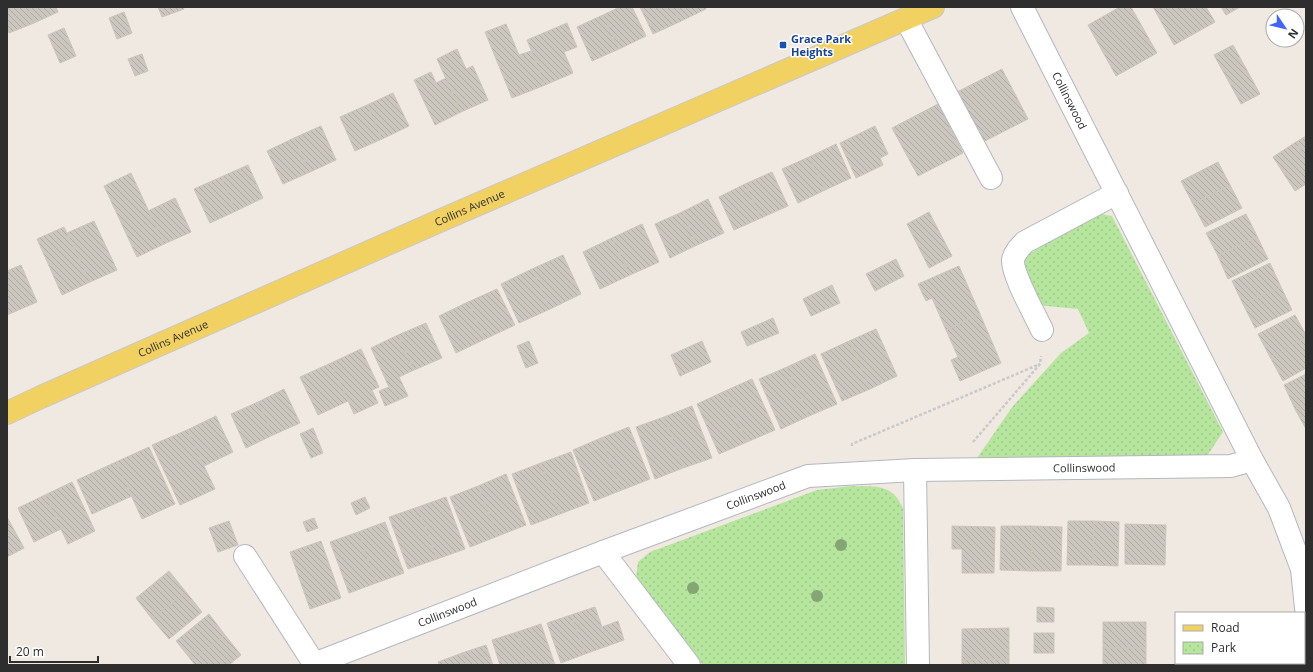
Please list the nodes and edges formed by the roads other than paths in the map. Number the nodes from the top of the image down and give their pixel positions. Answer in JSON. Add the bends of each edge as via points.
{"nodes":[{"id":1,"x":933,"y":7,"type":"edge"},
{"id":2,"x":1022,"y":7,"type":"edge"},
{"id":3,"x":906,"y":19,"type":"junction"},
{"id":4,"x":990,"y":178,"type":"dead end"},
{"id":5,"x":1117,"y":193,"type":"junction"},
{"id":6,"x":1042,"y":330,"type":"road end"},
{"id":7,"x":7,"y":414,"type":"edge"},
{"id":8,"x":1252,"y":460,"type":"junction"},
{"id":9,"x":915,"y":470,"type":"junction"},
{"id":10,"x":603,"y":552,"type":"junction"},
{"id":11,"x":245,"y":556,"type":"dead end"},
{"id":12,"x":1304,"y":569,"type":"edge"},
{"id":13,"x":1306,"y":608,"type":"edge"},
{"id":14,"x":314,"y":664,"type":"edge"},
{"id":15,"x":689,"y":665,"type":"edge"},
{"id":16,"x":918,"y":665,"type":"edge"}],
"edges":[{"from":1,"to":3,"type":"main road","name":"Collins Avenue"},
{"from":2,"to":5,"type":"street","name":"Collinswood"},
{"from":3,"to":4,"type":"street"},
{"from":3,"to":7,"type":"main road","name":"Collins Avenue","via":[[422,229]]},
{"from":5,"to":6,"type":"street","via":[[1025,242],[1017,250],[1013,259],[1014,271]]},
{"from":5,"to":8,"type":"street","name":"Collinswood"},
{"from":8,"to":9,"type":"street","name":"Collinswood","via":[[1231,466]]},
{"from":8,"to":12,"type":"street","name":"Collinswood","via":[[1279,508]]},
{"from":9,"to":10,"type":"street","name":"Collinswood","via":[[808,476]]},
{"from":9,"to":16,"type":"street"},
{"from":10,"to":14,"type":"street","name":"Collinswood"},
{"from":10,"to":15,"type":"street"},
{"from":11,"to":14,"type":"street","name":"Collinswood"},
{"from":12,"to":13,"type":"street","name":"Collinswood"}]}
